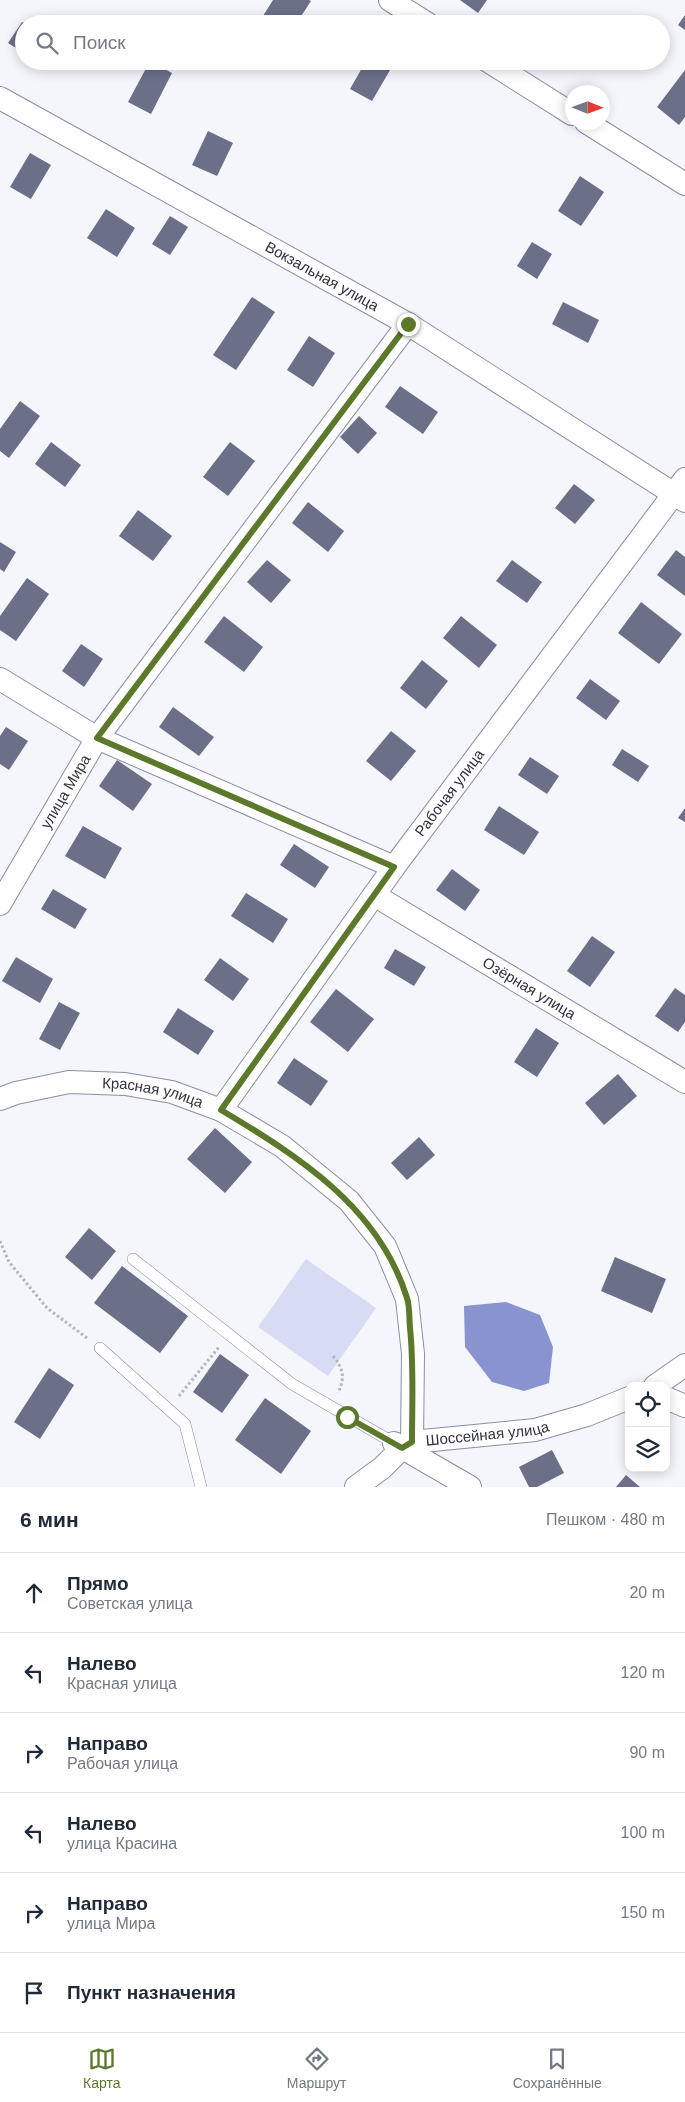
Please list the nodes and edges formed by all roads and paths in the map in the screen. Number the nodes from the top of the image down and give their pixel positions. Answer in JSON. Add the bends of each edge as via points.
{"nodes":[{"id":1,"x":390,"y":0,"type":"edge"},
{"id":2,"x":414,"y":15,"type":"edge"},
{"id":3,"x":502,"y":70,"type":"edge"},
{"id":4,"x":0,"y":98,"type":"edge"},
{"id":5,"x":565,"y":110,"type":"edge"},
{"id":6,"x":599,"y":130,"type":"edge"},
{"id":7,"x":685,"y":184,"type":"edge"},
{"id":8,"x":408,"y":324,"type":"junction"},
{"id":9,"x":681,"y":491,"type":"edge"},
{"id":10,"x":0,"y":679,"type":"edge"},
{"id":11,"x":97,"y":738,"type":"junction"},
{"id":12,"x":394,"y":867,"type":"junction"},
{"id":13,"x":374,"y":895,"type":"junction"},
{"id":14,"x":0,"y":904,"type":"edge"},
{"id":15,"x":685,"y":1082,"type":"edge"},
{"id":16,"x":0,"y":1099,"type":"edge"},
{"id":17,"x":221,"y":1110,"type":"junction"},
{"id":18,"x":0,"y":1241,"type":"edge"},
{"id":19,"x":133,"y":1259,"type":"dead end"},
{"id":20,"x":230,"y":1336,"type":"junction"},
{"id":21,"x":100,"y":1348,"type":"joint"},
{"id":22,"x":333,"y":1356,"type":"dead end"},
{"id":23,"x":685,"y":1366,"type":"edge"},
{"id":24,"x":661,"y":1382,"type":"edge"},
{"id":25,"x":625,"y":1400,"type":"edge"},
{"id":26,"x":670,"y":1400,"type":"edge"},
{"id":27,"x":685,"y":1406,"type":"edge"},
{"id":28,"x":166,"y":1407,"type":"junction"},
{"id":29,"x":330,"y":1407,"type":"junction"},
{"id":30,"x":403,"y":1444,"type":"junction"},
{"id":31,"x":201,"y":1487,"type":"edge"},
{"id":32,"x":356,"y":1487,"type":"edge"},
{"id":33,"x":470,"y":1487,"type":"edge"}],
"edges":[{"from":1,"to":2,"type":"street"},
{"from":3,"to":5,"type":"street"},
{"from":4,"to":8,"type":"street","name":"Вокзальная улица"},
{"from":6,"to":7,"type":"street"},
{"from":8,"to":9,"type":"street","name":"Вокзальная улица"},
{"from":8,"to":11,"type":"street","name":"улица Мира"},
{"from":9,"to":12,"type":"street","name":"Рабочая улица"},
{"from":10,"to":11,"type":"street"},
{"from":11,"to":12,"type":"street"},
{"from":11,"to":14,"type":"street","name":"улица Мира"},
{"from":12,"to":13,"type":"street","name":"Рабочая улица"},
{"from":13,"to":15,"type":"street","name":"Озёрная улица"},
{"from":13,"to":17,"type":"street","name":"Рабочая улица"},
{"from":16,"to":17,"type":"street","name":"Красная улица","via":[[69,1082],[125,1084],[172,1092]]},
{"from":17,"to":30,"type":"street","name":"Красная улица","via":[[282,1146],[349,1201],[385,1246],[407,1299],[413,1354]]},
{"from":18,"to":21,"type":"path","via":[[9,1262],[47,1308]]},
{"from":19,"to":20,"type":"lane"},
{"from":20,"to":28,"type":"path","via":[[206,1361],[184,1392]]},
{"from":20,"to":29,"type":"lane","via":[[292,1384]]},
{"from":21,"to":28,"type":"lane"},
{"from":22,"to":29,"type":"path","via":[[342,1367],[344,1380]]},
{"from":23,"to":24,"type":"street"},
{"from":25,"to":30,"type":"street","name":"Шоссейная улица","via":[[535,1430]]},
{"from":26,"to":27,"type":"street"},
{"from":28,"to":31,"type":"lane","via":[[185,1424]]},
{"from":29,"to":30,"type":"lane"},
{"from":30,"to":32,"type":"street","via":[[382,1468]]},
{"from":30,"to":33,"type":"street"}]}
